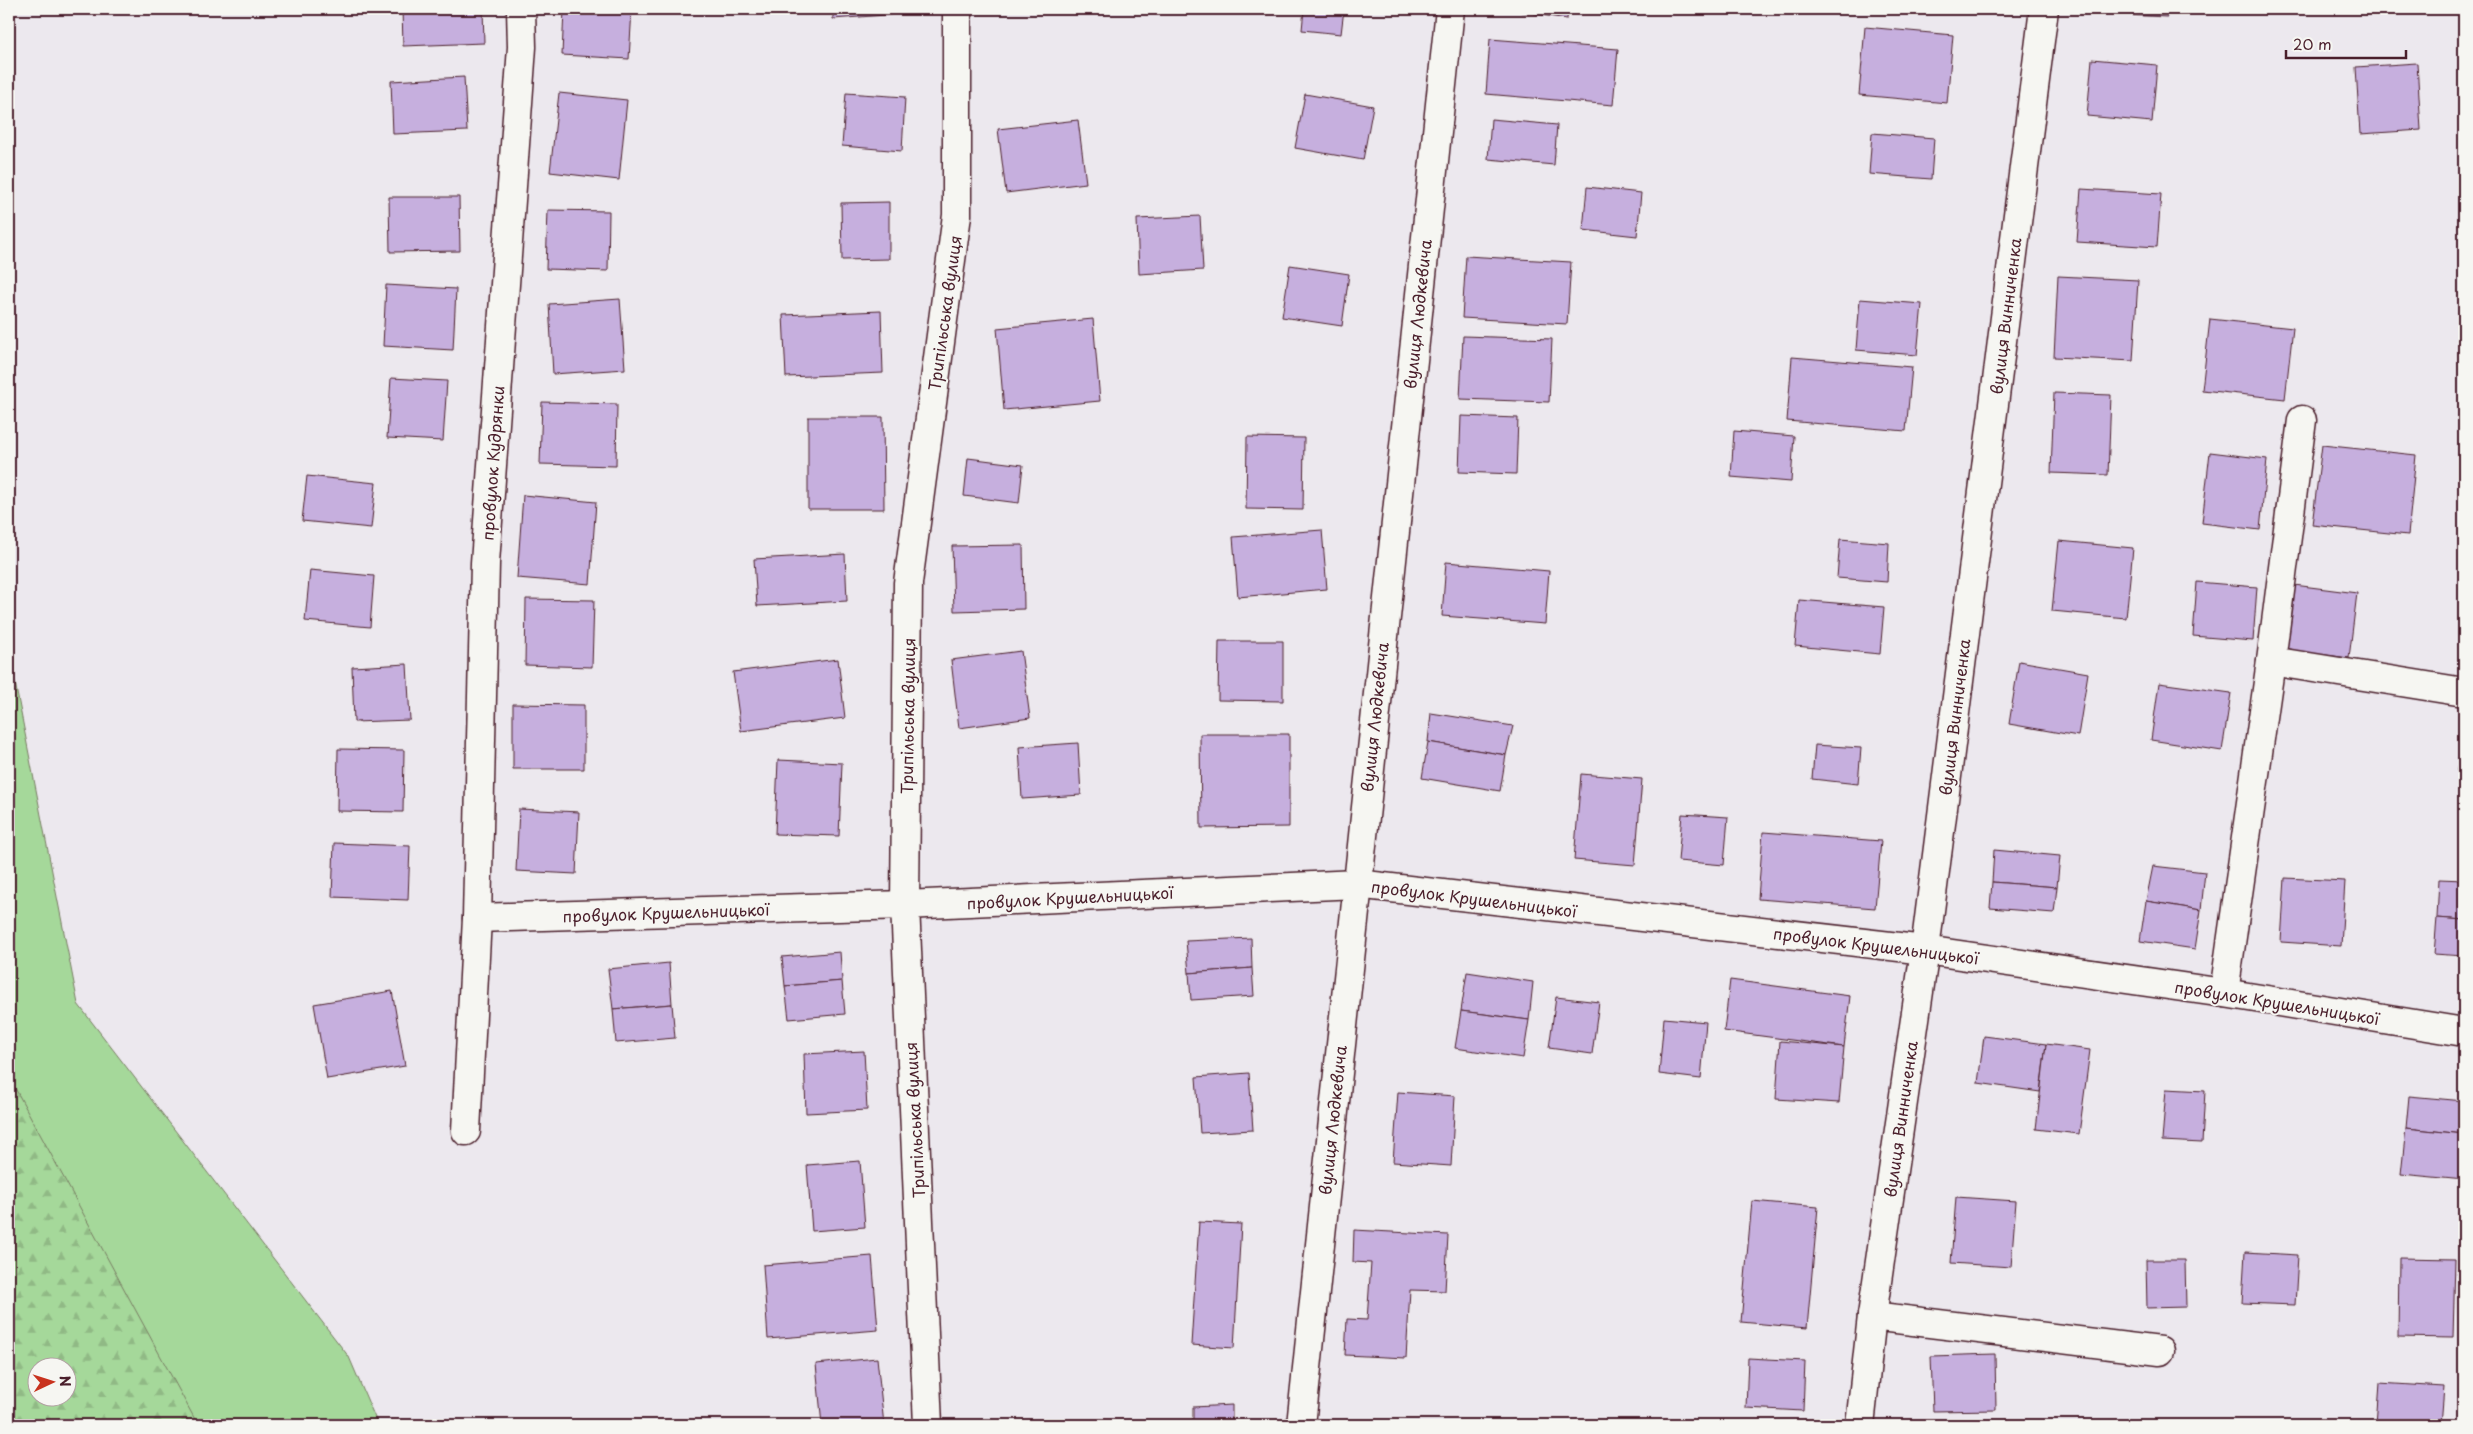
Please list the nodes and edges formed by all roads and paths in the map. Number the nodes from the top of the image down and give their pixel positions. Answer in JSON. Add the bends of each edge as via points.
{"nodes":[{"id":1,"x":521,"y":9,"type":"edge"},
{"id":2,"x":957,"y":9,"type":"edge"},
{"id":3,"x":1450,"y":9,"type":"edge"},
{"id":4,"x":2044,"y":9,"type":"edge"},
{"id":5,"x":2302,"y":420,"type":"dead end"},
{"id":6,"x":2272,"y":661,"type":"junction"},
{"id":7,"x":2464,"y":692,"type":"edge"},
{"id":8,"x":1356,"y":884,"type":"junction"},
{"id":9,"x":905,"y":905,"type":"junction"},
{"id":10,"x":477,"y":918,"type":"junction"},
{"id":11,"x":1925,"y":950,"type":"junction"},
{"id":12,"x":2224,"y":993,"type":"junction"},
{"id":13,"x":2464,"y":1032,"type":"edge"},
{"id":14,"x":466,"y":1131,"type":"dead end"},
{"id":15,"x":1872,"y":1316,"type":"junction"},
{"id":16,"x":2160,"y":1351,"type":"dead end"},
{"id":17,"x":928,"y":1425,"type":"edge"},
{"id":18,"x":1301,"y":1425,"type":"edge"},
{"id":19,"x":1860,"y":1425,"type":"edge"}],
"edges":[{"from":1,"to":10,"type":"street","name":"провулок Кудрянки","via":[[521,57],[485,563]]},
{"from":2,"to":9,"type":"street","name":"Трипільська вулиця","via":[[957,215],[908,583]]},
{"from":3,"to":8,"type":"street","name":"вулиця Людкевича"},
{"from":4,"to":11,"type":"street","name":"вулиця Винниченка"},
{"from":5,"to":6,"type":"street"},
{"from":6,"to":7,"type":"street"},
{"from":6,"to":12,"type":"street"},
{"from":8,"to":9,"type":"street","name":"провулок Крушельницької"},
{"from":8,"to":11,"type":"street","name":"провулок Крушельницької"},
{"from":8,"to":18,"type":"street","name":"вулиця Людкевича"},
{"from":9,"to":10,"type":"street","name":"провулок Крушельницької"},
{"from":9,"to":17,"type":"street","name":"Трипільська вулиця"},
{"from":10,"to":14,"type":"street","name":"провулок Кудрянки"},
{"from":11,"to":12,"type":"street","name":"провулок Крушельницької"},
{"from":11,"to":15,"type":"street","name":"вулиця Винниченка"},
{"from":12,"to":13,"type":"street","name":"провулок Крушельницької"},
{"from":15,"to":16,"type":"street"},
{"from":15,"to":19,"type":"street","name":"вулиця Винниченка"}]}
